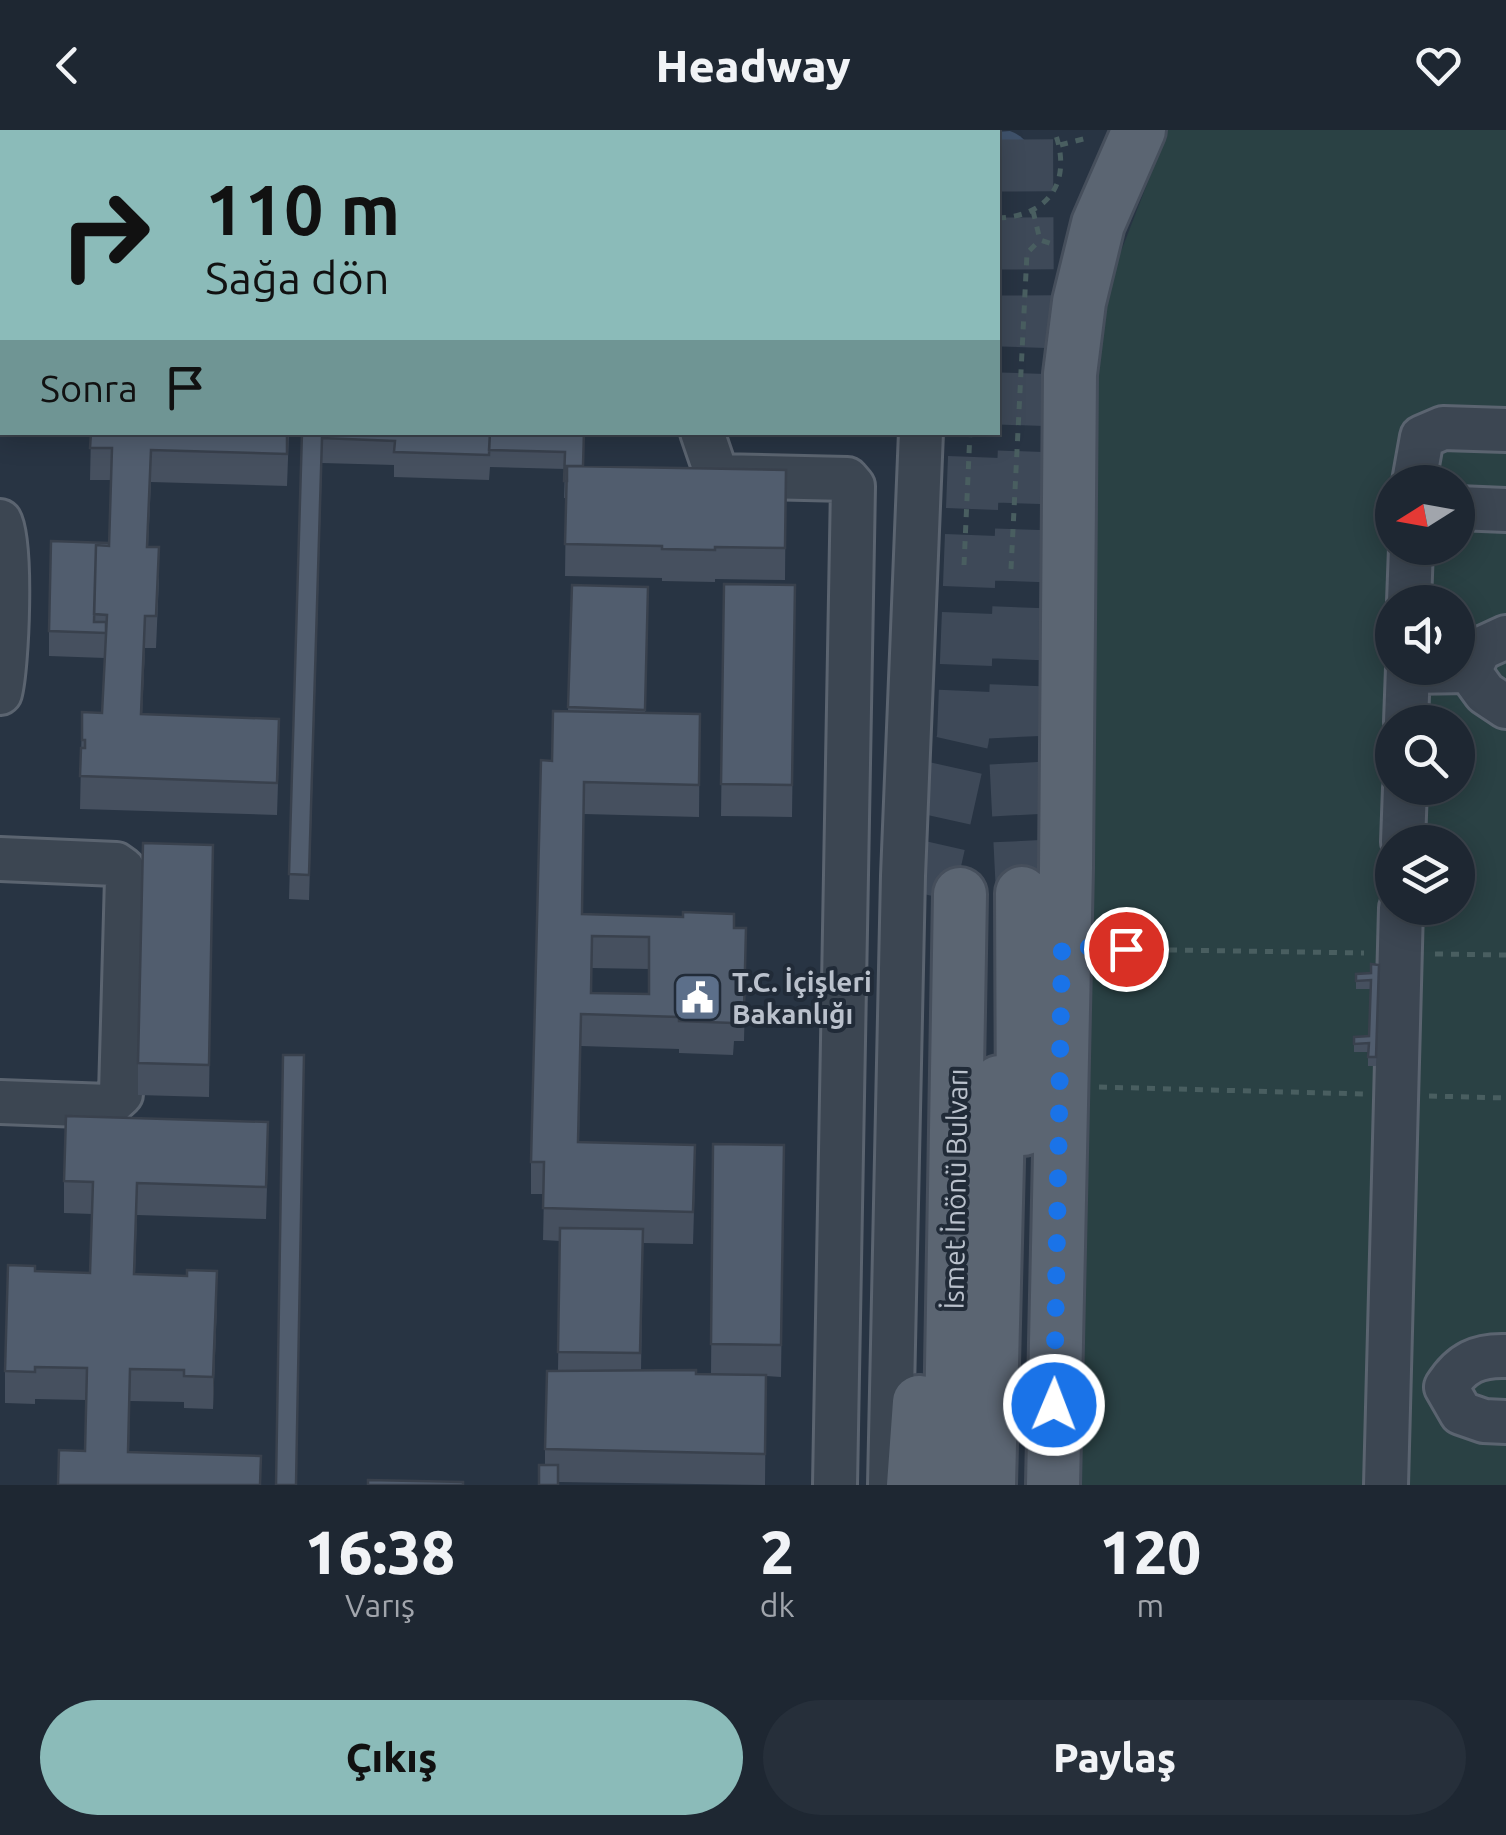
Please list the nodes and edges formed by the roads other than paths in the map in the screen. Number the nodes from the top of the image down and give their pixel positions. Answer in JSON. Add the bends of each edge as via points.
{"nodes":[{"id":1,"x":1117,"y":133,"type":"edge"},
{"id":2,"x":1506,"y":430,"type":"edge"},
{"id":3,"x":703,"y":435,"type":"edge"},
{"id":4,"x":921,"y":435,"type":"edge"},
{"id":5,"x":1417,"y":465,"type":"edge"},
{"id":6,"x":1475,"y":509,"type":"edge"},
{"id":7,"x":1506,"y":510,"type":"edge"},
{"id":8,"x":0,"y":522,"type":"edge"},
{"id":9,"x":1506,"y":637,"type":"edge"},
{"id":10,"x":1475,"y":659,"type":"edge"},
{"id":11,"x":1475,"y":679,"type":"edge"},
{"id":12,"x":0,"y":693,"type":"edge"},
{"id":13,"x":1506,"y":708,"type":"edge"},
{"id":14,"x":0,"y":858,"type":"edge"},
{"id":15,"x":979,"y":894,"type":"junction"},
{"id":16,"x":1401,"y":925,"type":"edge"},
{"id":17,"x":0,"y":1102,"type":"edge"},
{"id":18,"x":1506,"y":1356,"type":"edge"},
{"id":19,"x":1389,"y":1387,"type":"junction"},
{"id":20,"x":1446,"y":1387,"type":"junction"},
{"id":21,"x":1506,"y":1422,"type":"edge"},
{"id":22,"x":835,"y":1485,"type":"edge"},
{"id":23,"x":890,"y":1485,"type":"edge"},
{"id":24,"x":913,"y":1485,"type":"edge"},
{"id":25,"x":950,"y":1485,"type":"edge"},
{"id":26,"x":990,"y":1485,"type":"edge"},
{"id":27,"x":1024,"y":1485,"type":"edge"},
{"id":28,"x":1053,"y":1485,"type":"edge"},
{"id":29,"x":1386,"y":1485,"type":"edge"}],
"edges":[{"from":1,"to":28,"type":"main road","via":[[1070,374]]},
{"from":2,"to":5,"type":"lane","via":[[1442,428],[1422,437]]},
{"from":3,"to":22,"type":"lane","via":[[717,476],[847,480],[854,486]]},
{"from":4,"to":23,"type":"lane"},
{"from":6,"to":7,"type":"lane"},
{"from":8,"to":12,"type":"lane","via":[[8,553]]},
{"from":9,"to":10,"type":"lane","via":[[1480,649]]},
{"from":11,"to":13,"type":"lane"},
{"from":14,"to":17,"type":"lane","via":[[116,864],[127,878],[120,1094],[108,1106]]},
{"from":15,"to":24,"type":"main road"},
{"from":15,"to":25,"type":"main road","name":"İsmet İnönü Bulvarı"},
{"from":15,"to":26,"type":"main road","name":"İsmet İnönü Bulvarı"},
{"from":15,"to":27,"type":"main road"},
{"from":16,"to":19,"type":"lane"},
{"from":18,"to":20,"type":"lane","via":[[1471,1360]]},
{"from":19,"to":20,"type":"lane"},
{"from":19,"to":29,"type":"lane"},
{"from":20,"to":21,"type":"lane","via":[[1461,1413]]}]}
